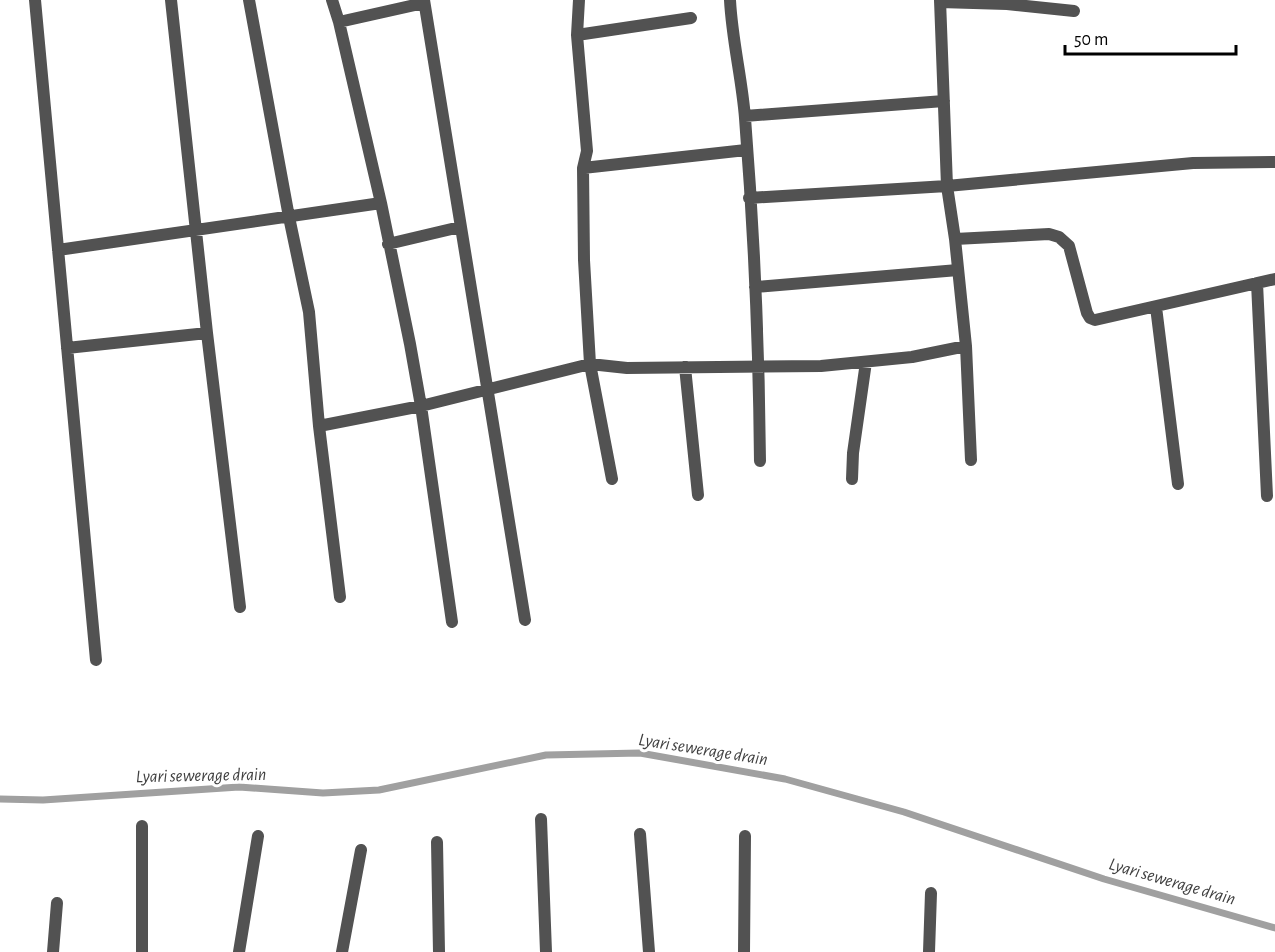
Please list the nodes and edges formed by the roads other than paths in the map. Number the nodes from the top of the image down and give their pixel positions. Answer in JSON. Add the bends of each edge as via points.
{"nodes":[{"id":1,"x":35,"y":0,"type":"edge"},
{"id":2,"x":171,"y":0,"type":"edge"},
{"id":3,"x":249,"y":0,"type":"edge"},
{"id":4,"x":332,"y":0,"type":"edge"},
{"id":5,"x":579,"y":0,"type":"edge"},
{"id":6,"x":730,"y":0,"type":"edge"},
{"id":7,"x":940,"y":1,"type":"edge"},
{"id":8,"x":424,"y":2,"type":"edge"},
{"id":9,"x":1074,"y":11,"type":"dead end"},
{"id":10,"x":691,"y":18,"type":"dead end"},
{"id":11,"x":339,"y":22,"type":"junction"},
{"id":12,"x":577,"y":35,"type":"junction"},
{"id":13,"x":944,"y":101,"type":"junction"},
{"id":14,"x":745,"y":116,"type":"junction"},
{"id":15,"x":746,"y":150,"type":"junction"},
{"id":16,"x":1275,"y":162,"type":"edge"},
{"id":17,"x":583,"y":168,"type":"junction"},
{"id":18,"x":947,"y":186,"type":"junction"},
{"id":19,"x":749,"y":198,"type":"junction"},
{"id":20,"x":381,"y":203,"type":"junction"},
{"id":21,"x":288,"y":217,"type":"junction"},
{"id":22,"x":460,"y":227,"type":"junction"},
{"id":23,"x":195,"y":230,"type":"junction"},
{"id":24,"x":955,"y":239,"type":"junction"},
{"id":25,"x":388,"y":244,"type":"junction"},
{"id":26,"x":58,"y":250,"type":"junction"},
{"id":27,"x":958,"y":270,"type":"junction"},
{"id":28,"x":1275,"y":279,"type":"edge"},
{"id":29,"x":1257,"y":283,"type":"junction"},
{"id":30,"x":755,"y":287,"type":"junction"},
{"id":31,"x":1156,"y":307,"type":"junction"},
{"id":32,"x":207,"y":333,"type":"junction"},
{"id":33,"x":966,"y":346,"type":"junction"},
{"id":34,"x":68,"y":348,"type":"junction"},
{"id":35,"x":866,"y":362,"type":"junction"},
{"id":36,"x":590,"y":364,"type":"junction"},
{"id":37,"x":759,"y":366,"type":"junction"},
{"id":38,"x":685,"y":367,"type":"junction"},
{"id":39,"x":486,"y":390,"type":"junction"},
{"id":40,"x":421,"y":406,"type":"junction"},
{"id":41,"x":319,"y":426,"type":"junction"},
{"id":42,"x":971,"y":460,"type":"dead end"},
{"id":43,"x":760,"y":461,"type":"dead end"},
{"id":44,"x":612,"y":479,"type":"dead end"},
{"id":45,"x":852,"y":479,"type":"dead end"},
{"id":46,"x":1178,"y":484,"type":"dead end"},
{"id":47,"x":698,"y":495,"type":"dead end"},
{"id":48,"x":1267,"y":496,"type":"dead end"},
{"id":49,"x":340,"y":597,"type":"dead end"},
{"id":50,"x":240,"y":607,"type":"dead end"},
{"id":51,"x":525,"y":620,"type":"dead end"},
{"id":52,"x":452,"y":622,"type":"dead end"},
{"id":53,"x":96,"y":660,"type":"dead end"},
{"id":54,"x":541,"y":819,"type":"dead end"},
{"id":55,"x":142,"y":826,"type":"dead end"},
{"id":56,"x":640,"y":834,"type":"dead end"},
{"id":57,"x":258,"y":836,"type":"dead end"},
{"id":58,"x":745,"y":836,"type":"dead end"},
{"id":59,"x":437,"y":842,"type":"dead end"},
{"id":60,"x":361,"y":850,"type":"dead end"},
{"id":61,"x":931,"y":893,"type":"dead end"},
{"id":62,"x":57,"y":903,"type":"dead end"},
{"id":63,"x":52,"y":952,"type":"edge"},
{"id":64,"x":142,"y":952,"type":"edge"},
{"id":65,"x":239,"y":952,"type":"edge"},
{"id":66,"x":342,"y":952,"type":"edge"},
{"id":67,"x":439,"y":952,"type":"edge"},
{"id":68,"x":546,"y":952,"type":"edge"},
{"id":69,"x":649,"y":952,"type":"edge"},
{"id":70,"x":744,"y":952,"type":"edge"},
{"id":71,"x":929,"y":952,"type":"edge"}],
"edges":[{"from":1,"to":26,"type":"street"},
{"from":2,"to":23,"type":"street"},
{"from":3,"to":21,"type":"street"},
{"from":4,"to":11,"type":"street"},
{"from":5,"to":12,"type":"street"},
{"from":6,"to":14,"type":"street"},
{"from":7,"to":9,"type":"street"},
{"from":7,"to":13,"type":"street"},
{"from":8,"to":11,"type":"street"},
{"from":8,"to":22,"type":"street"},
{"from":10,"to":12,"type":"street"},
{"from":11,"to":20,"type":"street"},
{"from":12,"to":17,"type":"street","via":[[586,151]]},
{"from":13,"to":14,"type":"street"},
{"from":13,"to":18,"type":"street"},
{"from":14,"to":15,"type":"street"},
{"from":15,"to":17,"type":"street"},
{"from":15,"to":19,"type":"street"},
{"from":16,"to":18,"type":"street","via":[[1192,163]]},
{"from":17,"to":36,"type":"street"},
{"from":18,"to":19,"type":"street"},
{"from":18,"to":24,"type":"street"},
{"from":19,"to":30,"type":"street"},
{"from":20,"to":21,"type":"street"},
{"from":20,"to":25,"type":"street"},
{"from":21,"to":23,"type":"street"},
{"from":21,"to":41,"type":"street","via":[[309,312]]},
{"from":22,"to":25,"type":"street"},
{"from":22,"to":39,"type":"street"},
{"from":23,"to":26,"type":"street"},
{"from":23,"to":32,"type":"street"},
{"from":24,"to":27,"type":"street"},
{"from":24,"to":31,"type":"street","via":[[1049,234],[1059,237],[1069,246],[1090,318],[1095,321]]},
{"from":25,"to":40,"type":"street"},
{"from":26,"to":34,"type":"street"},
{"from":27,"to":30,"type":"street"},
{"from":27,"to":33,"type":"street"},
{"from":28,"to":29,"type":"street"},
{"from":29,"to":31,"type":"street"},
{"from":29,"to":48,"type":"street"},
{"from":30,"to":37,"type":"street"},
{"from":31,"to":46,"type":"street"},
{"from":32,"to":34,"type":"street"},
{"from":32,"to":50,"type":"street"},
{"from":33,"to":35,"type":"street"},
{"from":33,"to":42,"type":"street"},
{"from":34,"to":53,"type":"street"},
{"from":35,"to":37,"type":"street"},
{"from":35,"to":45,"type":"street"},
{"from":36,"to":38,"type":"street"},
{"from":36,"to":39,"type":"street"},
{"from":36,"to":44,"type":"street"},
{"from":37,"to":38,"type":"street"},
{"from":37,"to":43,"type":"street"},
{"from":38,"to":47,"type":"street"},
{"from":39,"to":40,"type":"street"},
{"from":39,"to":51,"type":"street"},
{"from":40,"to":41,"type":"street"},
{"from":40,"to":52,"type":"street"},
{"from":41,"to":49,"type":"street"},
{"from":54,"to":68,"type":"street"},
{"from":55,"to":64,"type":"street"},
{"from":56,"to":69,"type":"street"},
{"from":57,"to":65,"type":"street"},
{"from":58,"to":70,"type":"street"},
{"from":59,"to":67,"type":"street"},
{"from":60,"to":66,"type":"street"},
{"from":61,"to":71,"type":"street"},
{"from":62,"to":63,"type":"street"}]}
